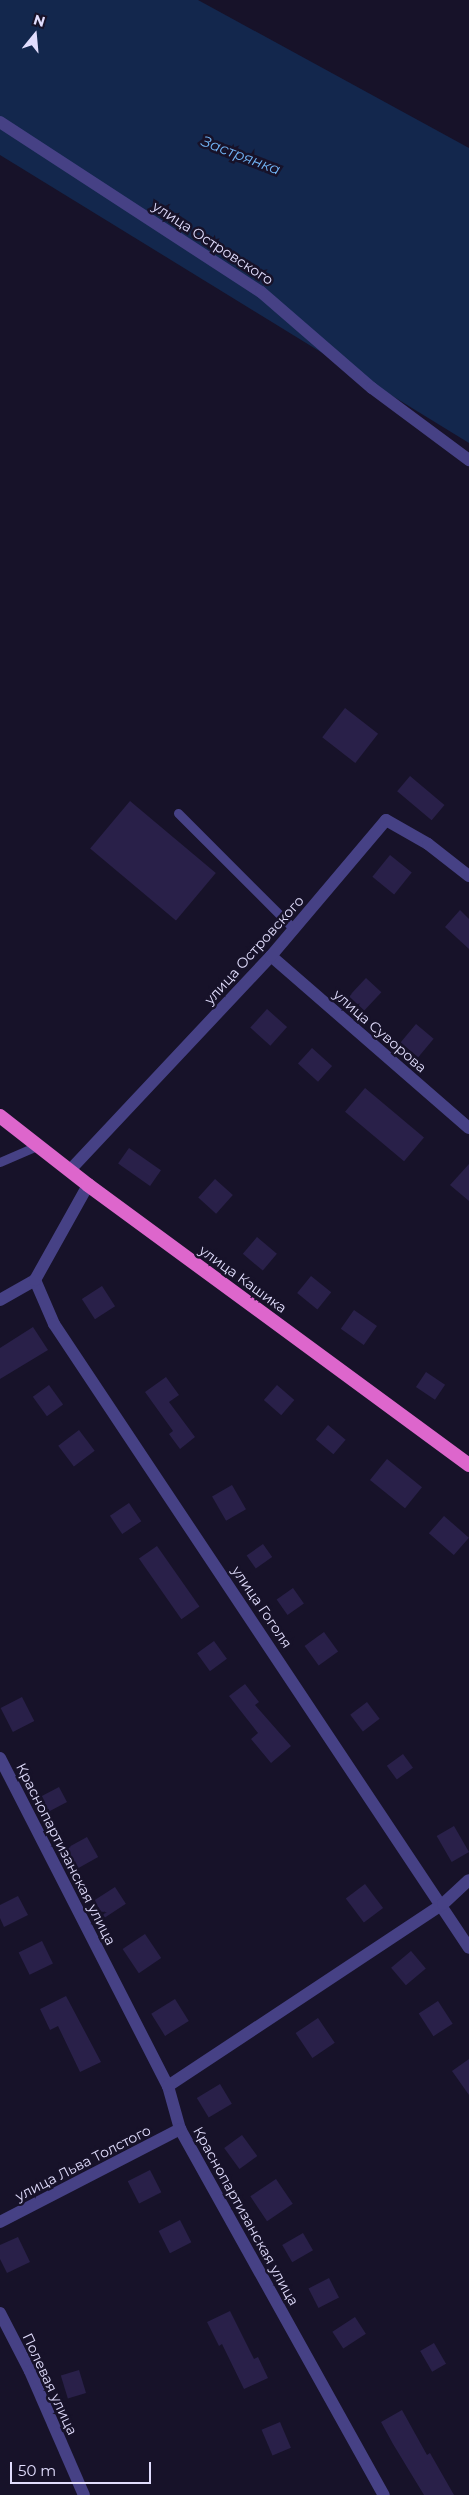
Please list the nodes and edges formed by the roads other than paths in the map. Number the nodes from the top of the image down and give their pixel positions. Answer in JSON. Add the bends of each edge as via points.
{"nodes":[{"id":1,"x":0,"y":122,"type":"edge"},
{"id":2,"x":469,"y":460,"type":"edge"},
{"id":3,"x":178,"y":813,"type":"dead end"},
{"id":4,"x":469,"y":876,"type":"edge"},
{"id":5,"x":294,"y":929,"type":"junction"},
{"id":6,"x":271,"y":956,"type":"junction"},
{"id":7,"x":0,"y":1116,"type":"edge"},
{"id":8,"x":469,"y":1128,"type":"edge"},
{"id":9,"x":39,"y":1145,"type":"junction"},
{"id":10,"x":0,"y":1162,"type":"edge"},
{"id":11,"x":71,"y":1169,"type":"junction"},
{"id":12,"x":88,"y":1185,"type":"junction"},
{"id":13,"x":36,"y":1280,"type":"junction"},
{"id":14,"x":0,"y":1300,"type":"edge"},
{"id":15,"x":469,"y":1465,"type":"edge"},
{"id":16,"x":0,"y":1758,"type":"edge"},
{"id":17,"x":469,"y":1880,"type":"edge"},
{"id":18,"x":443,"y":1904,"type":"junction"},
{"id":19,"x":469,"y":1948,"type":"edge"},
{"id":20,"x":168,"y":2086,"type":"junction"},
{"id":21,"x":180,"y":2129,"type":"junction"},
{"id":22,"x":0,"y":2222,"type":"edge"},
{"id":23,"x":0,"y":2314,"type":"edge"},
{"id":24,"x":84,"y":2495,"type":"edge"},
{"id":25,"x":384,"y":2495,"type":"edge"}],
"edges":[{"from":1,"to":2,"type":"street","name":"улица Островского","via":[[261,292],[372,388]]},
{"from":3,"to":5,"type":"lane"},
{"from":4,"to":5,"type":"street","name":"улица Островского","via":[[428,844],[386,820]]},
{"from":5,"to":6,"type":"street","name":"улица Островского"},
{"from":6,"to":8,"type":"street","name":"улица Суворова"},
{"from":6,"to":11,"type":"street","name":"улица Островского"},
{"from":7,"to":9,"type":"highway","name":"улица Кашика"},
{"from":9,"to":10,"type":"lane"},
{"from":9,"to":11,"type":"highway","name":"улица Кашика"},
{"from":11,"to":12,"type":"highway","name":"улица Кашика"},
{"from":12,"to":13,"type":"street"},
{"from":12,"to":15,"type":"highway","name":"улица Кашика"},
{"from":13,"to":14,"type":"street"},
{"from":13,"to":18,"type":"street","name":"улица Гоголя","via":[[54,1324]]},
{"from":16,"to":20,"type":"street","name":"Краснопартизанская улица"},
{"from":17,"to":18,"type":"street"},
{"from":18,"to":19,"type":"street","name":"улица Гоголя"},
{"from":18,"to":20,"type":"street"},
{"from":20,"to":21,"type":"street","name":"Краснопартизанская улица"},
{"from":21,"to":22,"type":"street","name":"улица Льва Толстого"},
{"from":21,"to":25,"type":"street","name":"Краснопартизанская улица"},
{"from":23,"to":24,"type":"street","name":"Полевая улица","via":[[30,2371]]}]}
